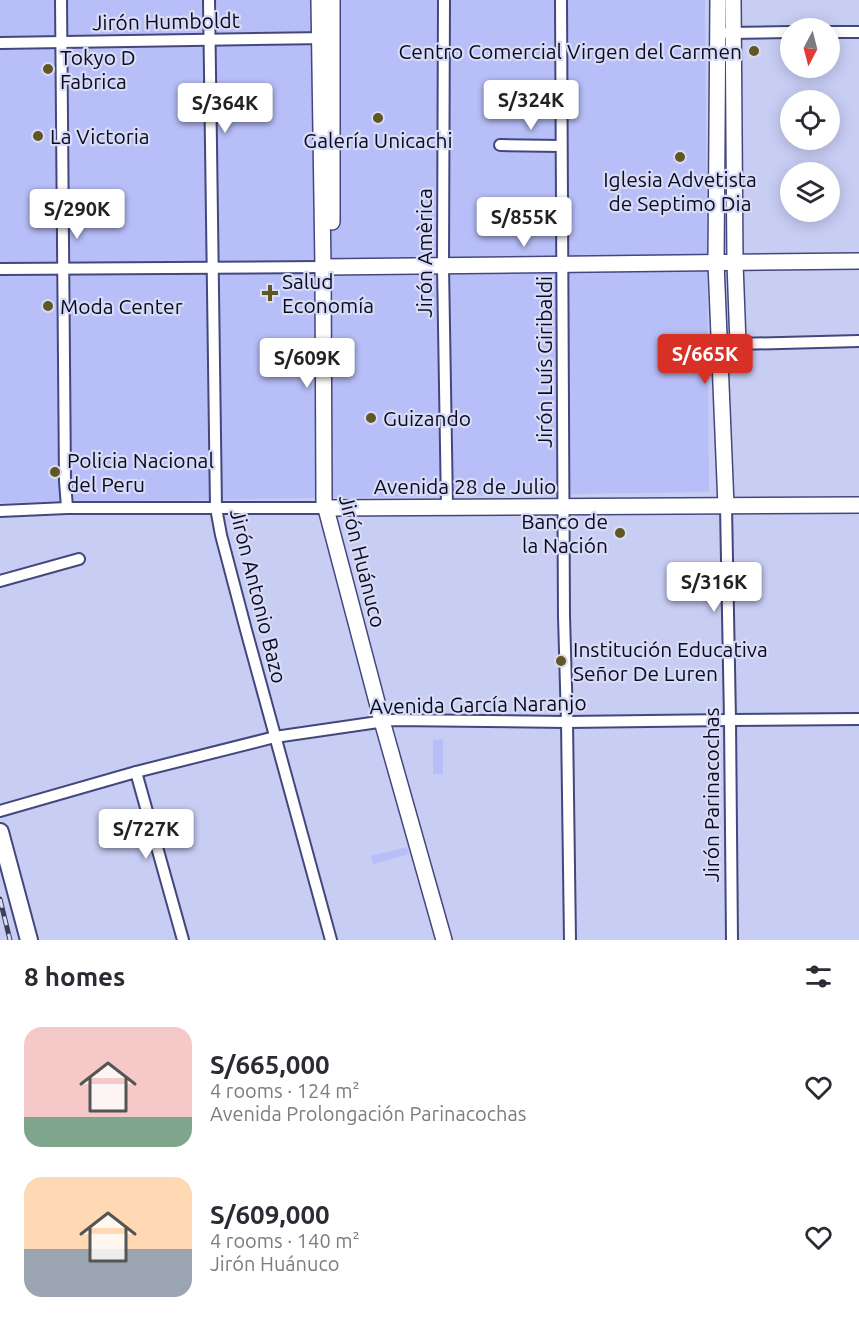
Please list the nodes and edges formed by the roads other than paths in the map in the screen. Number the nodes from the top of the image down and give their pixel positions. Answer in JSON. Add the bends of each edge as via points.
{"nodes":[{"id":1,"x":61,"y":0,"type":"edge"},
{"id":2,"x":209,"y":0,"type":"edge"},
{"id":3,"x":319,"y":0,"type":"edge"},
{"id":4,"x":332,"y":0,"type":"edge"},
{"id":5,"x":444,"y":0,"type":"edge"},
{"id":6,"x":561,"y":0,"type":"edge"},
{"id":7,"x":718,"y":0,"type":"edge"},
{"id":8,"x":734,"y":0,"type":"edge"},
{"id":9,"x":780,"y":32,"type":"edge"},
{"id":10,"x":840,"y":32,"type":"edge"},
{"id":11,"x":859,"y":32,"type":"edge"},
{"id":12,"x":718,"y":33,"type":"junction"},
{"id":13,"x":734,"y":33,"type":"junction"},
{"id":14,"x":326,"y":38,"type":"junction"},
{"id":15,"x":209,"y":40,"type":"junction"},
{"id":16,"x":61,"y":42,"type":"junction"},
{"id":17,"x":0,"y":44,"type":"edge"},
{"id":18,"x":500,"y":145,"type":"dead end"},
{"id":19,"x":561,"y":146,"type":"junction"},
{"id":20,"x":859,"y":261,"type":"edge"},
{"id":21,"x":716,"y":263,"type":"junction"},
{"id":22,"x":735,"y":263,"type":"junction"},
{"id":23,"x":564,"y":264,"type":"junction"},
{"id":24,"x":443,"y":266,"type":"junction"},
{"id":25,"x":327,"y":267,"type":"junction"},
{"id":26,"x":212,"y":268,"type":"junction"},
{"id":27,"x":0,"y":269,"type":"edge"},
{"id":28,"x":63,"y":269,"type":"junction"},
{"id":29,"x":859,"y":341,"type":"edge"},
{"id":30,"x":738,"y":344,"type":"joint"},
{"id":31,"x":859,"y":505,"type":"edge"},
{"id":32,"x":564,"y":506,"type":"junction"},
{"id":33,"x":726,"y":506,"type":"junction"},
{"id":34,"x":447,"y":507,"type":"junction"},
{"id":35,"x":67,"y":508,"type":"junction"},
{"id":36,"x":216,"y":508,"type":"junction"},
{"id":37,"x":330,"y":508,"type":"junction"},
{"id":38,"x":0,"y":511,"type":"edge"},
{"id":39,"x":79,"y":559,"type":"dead end"},
{"id":40,"x":0,"y":581,"type":"edge"},
{"id":41,"x":859,"y":719,"type":"edge"},
{"id":42,"x":730,"y":720,"type":"junction"},
{"id":43,"x":387,"y":721,"type":"junction"},
{"id":44,"x":567,"y":722,"type":"junction"},
{"id":45,"x":275,"y":737,"type":"junction"},
{"id":46,"x":136,"y":772,"type":"junction"},
{"id":47,"x":0,"y":810,"type":"edge"},
{"id":48,"x":0,"y":832,"type":"edge"},
{"id":49,"x":29,"y":940,"type":"edge"},
{"id":50,"x":183,"y":940,"type":"edge"},
{"id":51,"x":330,"y":940,"type":"edge"},
{"id":52,"x":444,"y":940,"type":"edge"},
{"id":53,"x":453,"y":940,"type":"edge"},
{"id":54,"x":570,"y":940,"type":"edge"},
{"id":55,"x":732,"y":940,"type":"edge"}],
"edges":[{"from":1,"to":16,"type":"street"},
{"from":2,"to":15,"type":"street","name":"Jirón Antonio Bazo"},
{"from":3,"to":14,"type":"street","name":"Jirón Huánuco"},
{"from":4,"to":14,"type":"street","name":"Jirón Huánuco"},
{"from":5,"to":24,"type":"street","name":"Jirón Amèrica"},
{"from":6,"to":19,"type":"street","name":"Jirón Luís Giribaldi"},
{"from":7,"to":12,"type":"street"},
{"from":8,"to":13,"type":"street"},
{"from":9,"to":13,"type":"street"},
{"from":10,"to":11,"type":"street"},
{"from":12,"to":13,"type":"street"},
{"from":12,"to":21,"type":"street"},
{"from":13,"to":22,"type":"street"},
{"from":14,"to":15,"type":"street","name":"Jirón Humboldt"},
{"from":14,"to":25,"type":"street","name":"Jirón Huánuco"},
{"from":15,"to":16,"type":"street","name":"Jirón Humboldt"},
{"from":15,"to":26,"type":"street","name":"Jirón Antonio Bazo"},
{"from":16,"to":17,"type":"street","name":"Jirón Humboldt"},
{"from":16,"to":28,"type":"street"},
{"from":18,"to":19,"type":"street"},
{"from":19,"to":23,"type":"street","name":"Jirón Luís Giribaldi"},
{"from":20,"to":22,"type":"street"},
{"from":21,"to":22,"type":"street"},
{"from":21,"to":23,"type":"street"},
{"from":21,"to":33,"type":"street"},
{"from":22,"to":30,"type":"street"},
{"from":23,"to":24,"type":"street"},
{"from":23,"to":32,"type":"street","name":"Jirón Luís Giribaldi"},
{"from":24,"to":25,"type":"street"},
{"from":24,"to":34,"type":"street","name":"Jirón Amèrica"},
{"from":25,"to":26,"type":"street"},
{"from":25,"to":37,"type":"street","name":"Jirón Huánuco"},
{"from":26,"to":28,"type":"street"},
{"from":26,"to":36,"type":"street","name":"Jirón Antonio Bazo"},
{"from":27,"to":28,"type":"street"},
{"from":28,"to":35,"type":"street"},
{"from":29,"to":30,"type":"street"},
{"from":31,"to":33,"type":"street","name":"Avenida 28 de Julio"},
{"from":32,"to":33,"type":"street","name":"Avenida 28 de Julio"},
{"from":32,"to":34,"type":"street","name":"Avenida 28 de Julio"},
{"from":32,"to":44,"type":"street","name":"Jirón Luís Giribaldi"},
{"from":33,"to":42,"type":"street","name":"Jirón Parinacochas"},
{"from":34,"to":37,"type":"street","name":"Avenida 28 de Julio"},
{"from":35,"to":36,"type":"street","name":"Avenida 28 de Julio"},
{"from":35,"to":38,"type":"street","name":"Avenida 28 de Julio"},
{"from":36,"to":37,"type":"street","name":"Avenida 28 de Julio"},
{"from":36,"to":45,"type":"street","name":"Jirón Antonio Bazo"},
{"from":37,"to":43,"type":"street","name":"Jirón Huánuco"},
{"from":39,"to":40,"type":"street"},
{"from":41,"to":42,"type":"street","name":"Avenida García Naranjo"},
{"from":42,"to":44,"type":"street","name":"Avenida García Naranjo"},
{"from":42,"to":55,"type":"street","name":"Jirón Parinacochas"},
{"from":43,"to":44,"type":"street","name":"Avenida García Naranjo"},
{"from":43,"to":45,"type":"street","name":"Avenida García Naranjo"},
{"from":43,"to":52,"type":"street","name":"Jirón Huánuco"},
{"from":43,"to":53,"type":"street","name":"Jirón Huánuco"},
{"from":44,"to":54,"type":"street","name":"Jirón Luís Giribaldi"},
{"from":45,"to":46,"type":"street","name":"Avenida García Naranjo"},
{"from":45,"to":51,"type":"street","name":"Jirón Antonio Bazo"},
{"from":46,"to":47,"type":"street","name":"Avenida García Naranjo"},
{"from":46,"to":50,"type":"street"},
{"from":48,"to":49,"type":"main road"}]}
